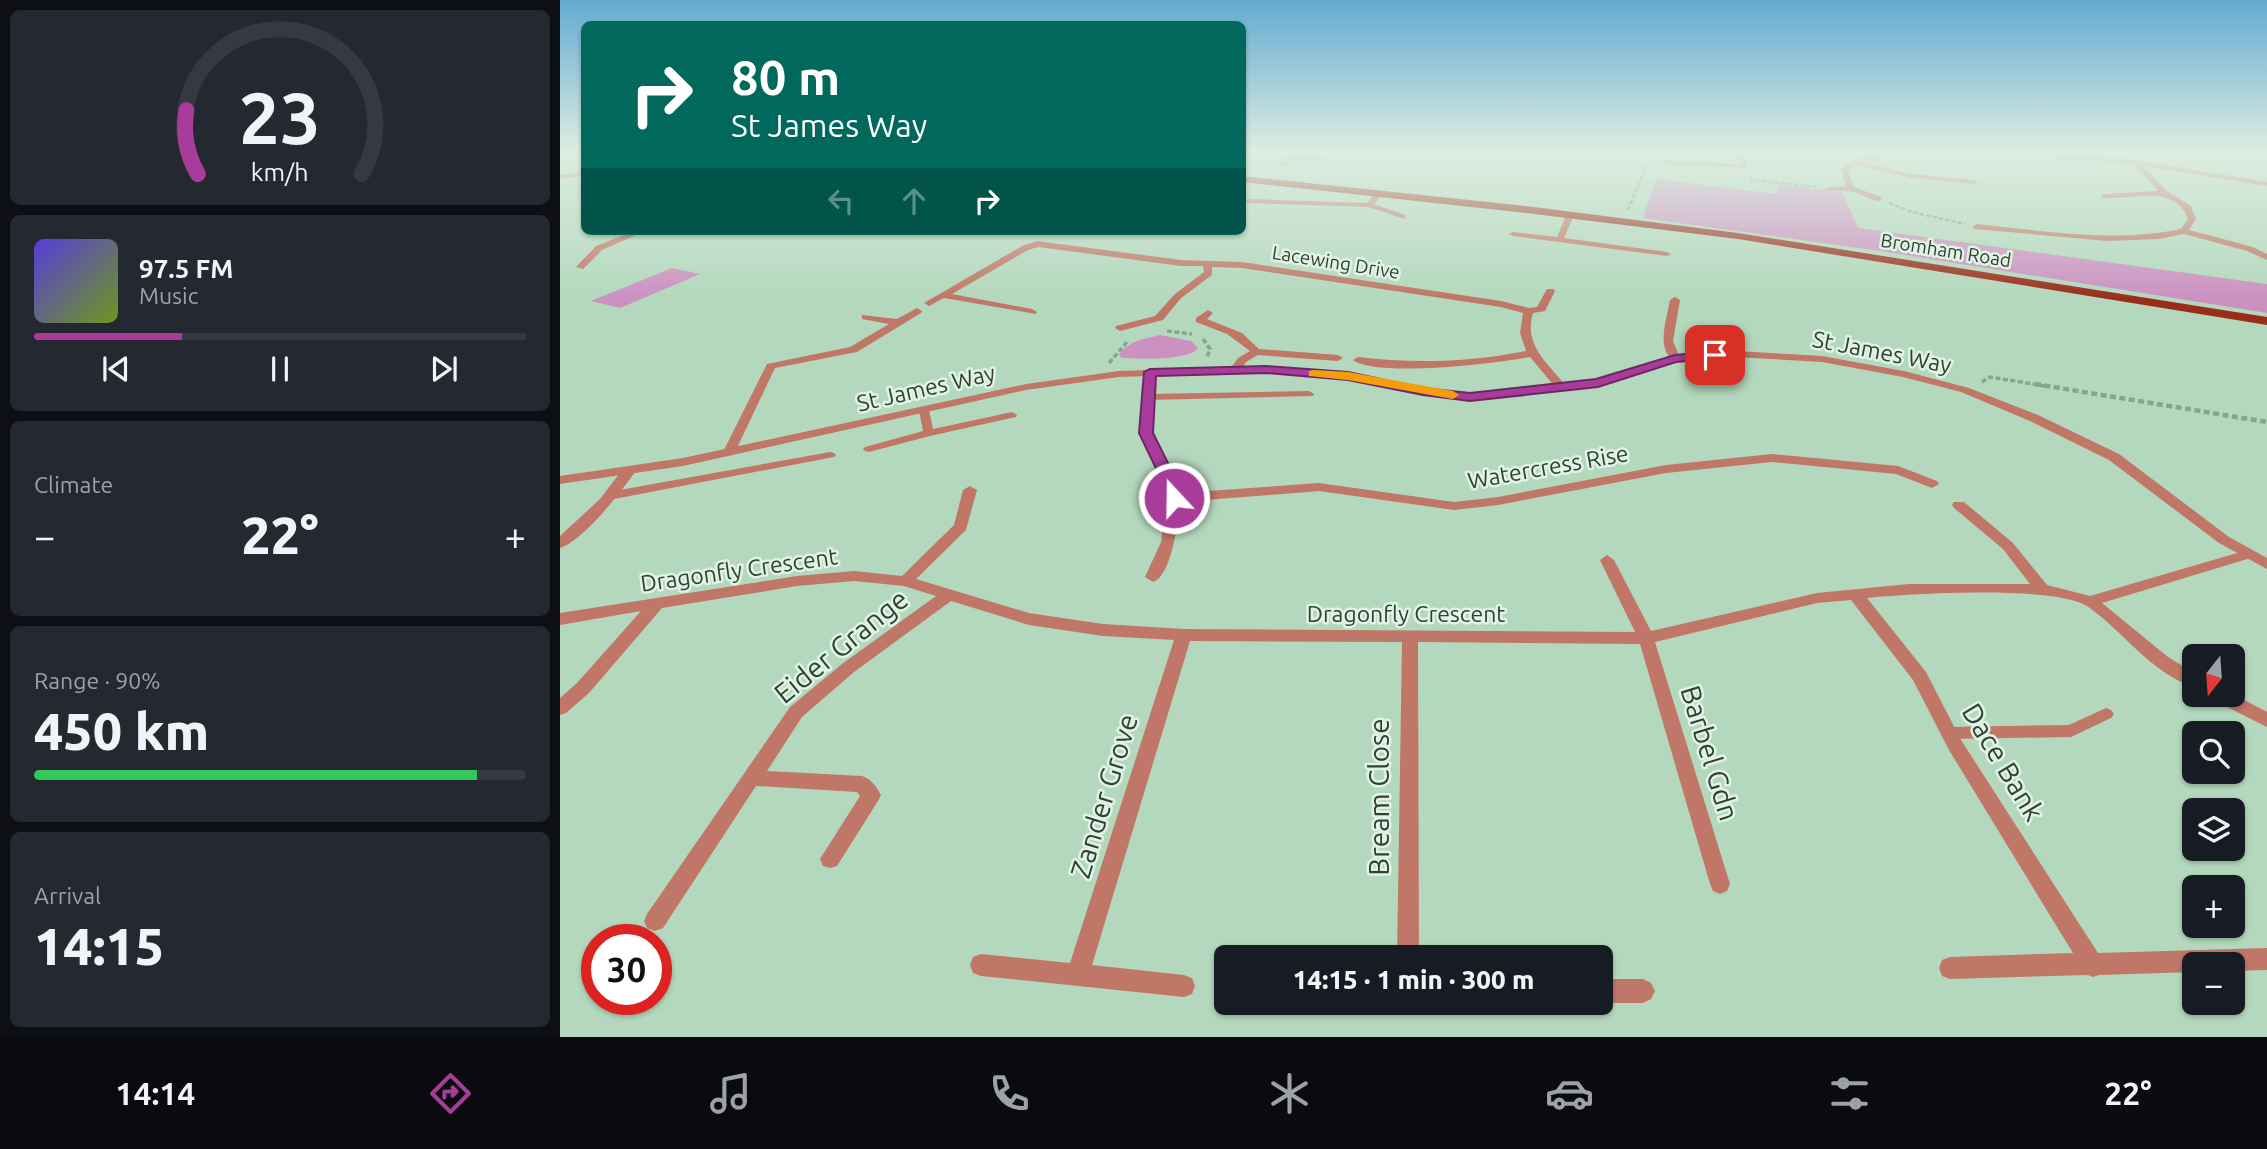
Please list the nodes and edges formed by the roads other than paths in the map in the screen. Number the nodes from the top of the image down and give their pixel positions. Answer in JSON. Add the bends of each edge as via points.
{"nodes":[{"id":1,"x":1373,"y":200,"type":"edge"},
{"id":2,"x":1444,"y":200,"type":"edge"},
{"id":3,"x":2176,"y":200,"type":"edge"},
{"id":4,"x":1248,"y":201,"type":"dead end"},
{"id":5,"x":1368,"y":205,"type":"junction"},
{"id":6,"x":1570,"y":215,"type":"junction"},
{"id":7,"x":1402,"y":217,"type":"dead end"},
{"id":8,"x":1977,"y":227,"type":"road end"},
{"id":9,"x":2184,"y":231,"type":"junction"},
{"id":10,"x":1513,"y":234,"type":"dead end"},
{"id":11,"x":631,"y":235,"type":"edge"},
{"id":12,"x":1560,"y":240,"type":"junction"},
{"id":13,"x":1667,"y":254,"type":"dead end"},
{"id":14,"x":2267,"y":257,"type":"edge"},
{"id":15,"x":1207,"y":265,"type":"junction"},
{"id":16,"x":580,"y":267,"type":"dead end"},
{"id":17,"x":1550,"y":290,"type":"dead end"},
{"id":18,"x":943,"y":295,"type":"junction"},
{"id":19,"x":1675,"y":300,"type":"dead end"},
{"id":20,"x":929,"y":303,"type":"dead end"},
{"id":21,"x":917,"y":311,"type":"dead end"},
{"id":22,"x":1529,"y":311,"type":"junction"},
{"id":23,"x":1032,"y":312,"type":"dead end"},
{"id":24,"x":1209,"y":313,"type":"dead end"},
{"id":25,"x":866,"y":317,"type":"dead end"},
{"id":26,"x":2267,"y":321,"type":"edge"},
{"id":27,"x":898,"y":323,"type":"junction"},
{"id":28,"x":1120,"y":328,"type":"dead end"},
{"id":29,"x":1255,"y":352,"type":"junction"},
{"id":30,"x":1534,"y":354,"type":"junction"},
{"id":31,"x":1338,"y":358,"type":"dead end"},
{"id":32,"x":1675,"y":358,"type":"junction"},
{"id":33,"x":1358,"y":360,"type":"dead end"},
{"id":34,"x":1236,"y":369,"type":"junction"},
{"id":35,"x":1150,"y":372,"type":"junction"},
{"id":36,"x":1560,"y":386,"type":"junction"},
{"id":37,"x":1309,"y":394,"type":"dead end"},
{"id":38,"x":1149,"y":397,"type":"junction"},
{"id":39,"x":924,"y":410,"type":"junction"},
{"id":40,"x":1012,"y":415,"type":"dead end"},
{"id":41,"x":929,"y":433,"type":"junction"},
{"id":42,"x":869,"y":449,"type":"dead end"},
{"id":43,"x":729,"y":452,"type":"junction"},
{"id":44,"x":830,"y":455,"type":"dead end"},
{"id":45,"x":628,"y":472,"type":"junction"},
{"id":46,"x":560,"y":480,"type":"edge"},
{"id":47,"x":1932,"y":484,"type":"dead end"},
{"id":48,"x":970,"y":490,"type":"dead end"},
{"id":49,"x":614,"y":495,"type":"junction"},
{"id":50,"x":1174,"y":498,"type":"junction"},
{"id":51,"x":1959,"y":505,"type":"dead end"},
{"id":52,"x":560,"y":543,"type":"edge"},
{"id":53,"x":2249,"y":554,"type":"junction"},
{"id":54,"x":1607,"y":560,"type":"dead end"},
{"id":55,"x":2267,"y":564,"type":"edge"},
{"id":56,"x":1153,"y":577,"type":"dead end"},
{"id":57,"x":905,"y":582,"type":"junction"},
{"id":58,"x":2042,"y":589,"type":"junction"},
{"id":59,"x":1855,"y":594,"type":"junction"},
{"id":60,"x":947,"y":596,"type":"junction"},
{"id":61,"x":2090,"y":601,"type":"junction"},
{"id":62,"x":657,"y":604,"type":"junction"},
{"id":63,"x":560,"y":619,"type":"edge"},
{"id":64,"x":1184,"y":635,"type":"junction"},
{"id":65,"x":1410,"y":638,"type":"junction"},
{"id":66,"x":1646,"y":638,"type":"junction"},
{"id":67,"x":2182,"y":674,"type":"edge"},
{"id":68,"x":2242,"y":707,"type":"edge"},
{"id":69,"x":560,"y":708,"type":"edge"},
{"id":70,"x":2106,"y":714,"type":"dead end"},
{"id":71,"x":2267,"y":720,"type":"edge"},
{"id":72,"x":1949,"y":733,"type":"junction"},
{"id":73,"x":750,"y":778,"type":"junction"},
{"id":74,"x":830,"y":859,"type":"dead end"},
{"id":75,"x":1720,"y":884,"type":"dead end"},
{"id":76,"x":655,"y":921,"type":"dead end"},
{"id":77,"x":1408,"y":945,"type":"edge"},
{"id":78,"x":2267,"y":959,"type":"edge"},
{"id":79,"x":981,"y":965,"type":"dead end"},
{"id":80,"x":2094,"y":966,"type":"junction"},
{"id":81,"x":1950,"y":968,"type":"dead end"},
{"id":82,"x":1078,"y":974,"type":"junction"},
{"id":83,"x":1184,"y":986,"type":"dead end"},
{"id":84,"x":1613,"y":991,"type":"edge"},
{"id":85,"x":1643,"y":991,"type":"dead end"}],
"edges":[{"from":1,"to":5,"type":"street"},
{"from":2,"to":6,"type":"main road","name":"Bromham Road"},
{"from":3,"to":9,"type":"street","via":[[2188,208],[2192,219]]},
{"from":4,"to":5,"type":"street"},
{"from":5,"to":7,"type":"street"},
{"from":6,"to":12,"type":"lane"},
{"from":6,"to":26,"type":"main road","name":"Bromham Road","via":[[1895,259]]},
{"from":8,"to":9,"type":"street","via":[[2088,237],[2159,237]]},
{"from":9,"to":14,"type":"street"},
{"from":10,"to":12,"type":"lane"},
{"from":11,"to":16,"type":"lane","via":[[599,248]]},
{"from":12,"to":13,"type":"lane"},
{"from":15,"to":18,"type":"street","name":"Lacewing Drive","via":[[1037,244]]},
{"from":15,"to":22,"type":"street","name":"Lacewing Drive","via":[[1242,265]]},
{"from":15,"to":28,"type":"street","via":[[1209,273],[1178,296],[1159,318]]},
{"from":17,"to":22,"type":"street","via":[[1541,309]]},
{"from":18,"to":20,"type":"street","name":"Lacewing Drive"},
{"from":18,"to":23,"type":"street"},
{"from":19,"to":32,"type":"street","via":[[1668,341]]},
{"from":21,"to":27,"type":"street"},
{"from":22,"to":30,"type":"street","via":[[1525,342]]},
{"from":24,"to":29,"type":"street","via":[[1200,320],[1236,334]]},
{"from":25,"to":27,"type":"street"},
{"from":27,"to":43,"type":"street","via":[[853,350],[771,366]]},
{"from":29,"to":31,"type":"street"},
{"from":29,"to":34,"type":"street"},
{"from":30,"to":33,"type":"street","via":[[1473,364]]},
{"from":30,"to":36,"type":"street"},
{"from":32,"to":36,"type":"street","name":"St James Way","via":[[1598,383]]},
{"from":32,"to":53,"type":"street","name":"St James Way","via":[[1735,354],[1822,359],[1965,390],[2114,457]]},
{"from":34,"to":35,"type":"street","name":"St James Way"},
{"from":34,"to":36,"type":"street","name":"St James Way","via":[[1348,376],[1470,397]]},
{"from":35,"to":38,"type":"street"},
{"from":35,"to":39,"type":"street","name":"St James Way","via":[[1026,387]]},
{"from":37,"to":38,"type":"lane"},
{"from":38,"to":50,"type":"street","via":[[1146,433]]},
{"from":39,"to":41,"type":"lane"},
{"from":39,"to":43,"type":"street","name":"St James Way"},
{"from":40,"to":41,"type":"lane"},
{"from":41,"to":42,"type":"lane"},
{"from":43,"to":45,"type":"street","name":"St James Way"},
{"from":44,"to":49,"type":"lane"},
{"from":45,"to":46,"type":"street","name":"St James Way"},
{"from":45,"to":49,"type":"street"},
{"from":47,"to":50,"type":"street","name":"Watercress Rise","via":[[1898,470],[1772,458],[1666,469],[1454,506],[1319,487]]},
{"from":48,"to":57,"type":"street","via":[[961,527]]},
{"from":49,"to":52,"type":"street"},
{"from":50,"to":56,"type":"street","via":[[1168,542]]},
{"from":51,"to":58,"type":"street","via":[[2007,546]]},
{"from":53,"to":55,"type":"street","name":"St James Way"},
{"from":53,"to":61,"type":"street"},
{"from":54,"to":66,"type":"street","name":"Barbel Gdn"},
{"from":57,"to":60,"type":"street","name":"Dragonfly Crescent"},
{"from":57,"to":62,"type":"street","name":"Dragonfly Crescent","via":[[854,576]]},
{"from":58,"to":59,"type":"street","name":"Dragonfly Crescent","via":[[1909,589]]},
{"from":58,"to":61,"type":"street","name":"Dragonfly Crescent"},
{"from":59,"to":66,"type":"street","name":"Dragonfly Crescent","via":[[1817,598]]},
{"from":59,"to":72,"type":"street","name":"Dace Bank","via":[[1920,676]]},
{"from":60,"to":64,"type":"street","name":"Dragonfly Crescent","via":[[1029,619]]},
{"from":60,"to":73,"type":"street","name":"Eider Grange","via":[[796,712]]},
{"from":61,"to":67,"type":"street"},
{"from":62,"to":63,"type":"street","name":"Dragonfly Crescent"},
{"from":62,"to":69,"type":"street"},
{"from":64,"to":65,"type":"street","name":"Dragonfly Crescent"},
{"from":64,"to":82,"type":"street","name":"Zander Grove"},
{"from":65,"to":66,"type":"street","name":"Dragonfly Crescent"},
{"from":65,"to":77,"type":"street","name":"Bream Close"},
{"from":66,"to":75,"type":"street","name":"Barbel Gdn"},
{"from":68,"to":71,"type":"street"},
{"from":70,"to":72,"type":"lane","via":[[2071,731]]},
{"from":72,"to":80,"type":"street","name":"Dace Bank"},
{"from":73,"to":74,"type":"street","via":[[862,784],[872,795]]},
{"from":73,"to":76,"type":"street","name":"Eider Grange"},
{"from":78,"to":80,"type":"street"},
{"from":79,"to":82,"type":"street"},
{"from":80,"to":81,"type":"street"},
{"from":82,"to":83,"type":"street"},
{"from":84,"to":85,"type":"street"}]}
